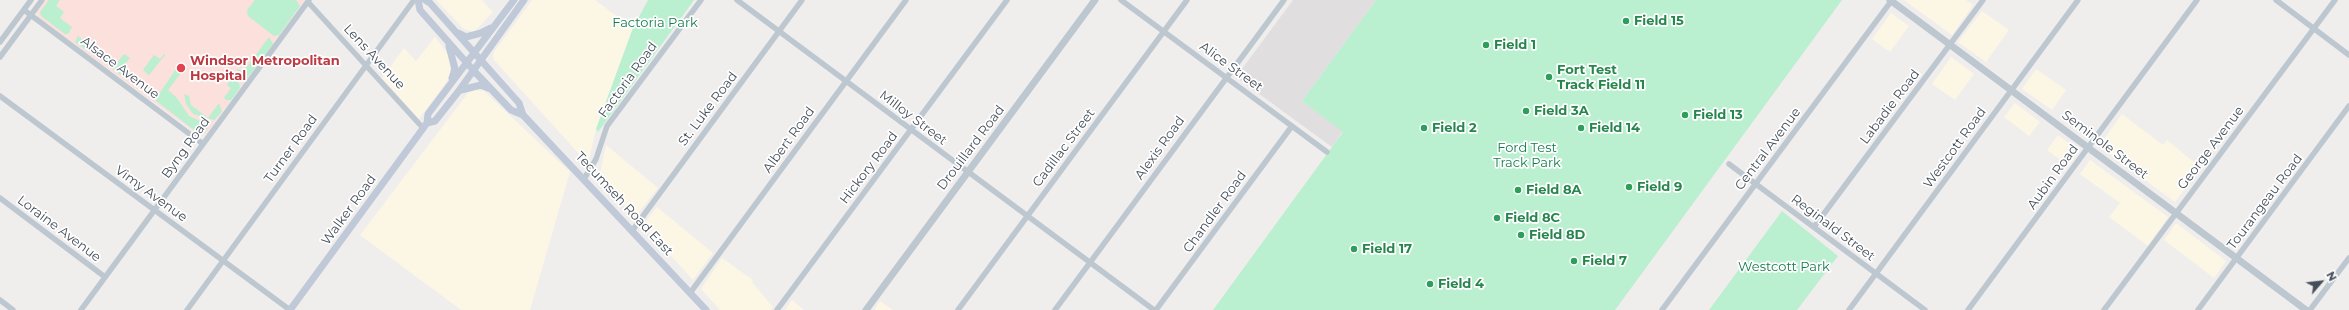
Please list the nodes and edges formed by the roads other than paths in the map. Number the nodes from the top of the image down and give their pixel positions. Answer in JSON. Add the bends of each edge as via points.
{"nodes":[{"id":1,"x":31,"y":0,"type":"edge"},
{"id":2,"x":42,"y":0,"type":"edge"},
{"id":3,"x":414,"y":0,"type":"edge"},
{"id":4,"x":418,"y":0,"type":"edge"},
{"id":5,"x":425,"y":0,"type":"edge"},
{"id":6,"x":514,"y":0,"type":"edge"},
{"id":7,"x":524,"y":0,"type":"edge"},
{"id":8,"x":701,"y":0,"type":"edge"},
{"id":9,"x":737,"y":0,"type":"edge"},
{"id":10,"x":802,"y":0,"type":"edge"},
{"id":11,"x":906,"y":0,"type":"edge"},
{"id":12,"x":1007,"y":0,"type":"edge"},
{"id":13,"x":1095,"y":0,"type":"edge"},
{"id":14,"x":1121,"y":0,"type":"edge"},
{"id":15,"x":1187,"y":0,"type":"edge"},
{"id":16,"x":1284,"y":0,"type":"edge"},
{"id":17,"x":1891,"y":0,"type":"edge"},
{"id":18,"x":1983,"y":0,"type":"edge"},
{"id":19,"x":2078,"y":0,"type":"edge"},
{"id":20,"x":2198,"y":0,"type":"edge"},
{"id":21,"x":2276,"y":0,"type":"edge"},
{"id":22,"x":2335,"y":0,"type":"edge"},
{"id":23,"x":309,"y":1,"type":"edge"},
{"id":24,"x":24,"y":10,"type":"junction"},
{"id":25,"x":31,"y":15,"type":"junction"},
{"id":26,"x":493,"y":27,"type":"junction"},
{"id":27,"x":2314,"y":28,"type":"junction"},
{"id":28,"x":779,"y":31,"type":"junction"},
{"id":29,"x":456,"y":32,"type":"junction"},
{"id":30,"x":1164,"y":32,"type":"junction"},
{"id":31,"x":446,"y":39,"type":"junction"},
{"id":32,"x":0,"y":42,"type":"edge"},
{"id":33,"x":1950,"y":44,"type":"junction"},
{"id":34,"x":474,"y":53,"type":"junction"},
{"id":35,"x":2349,"y":55,"type":"edge"},
{"id":36,"x":0,"y":57,"type":"edge"},
{"id":37,"x":482,"y":61,"type":"junction"},
{"id":38,"x":466,"y":63,"type":"junction"},
{"id":39,"x":365,"y":65,"type":"junction"},
{"id":40,"x":474,"y":72,"type":"junction"},
{"id":41,"x":1226,"y":78,"type":"junction"},
{"id":42,"x":846,"y":82,"type":"junction"},
{"id":43,"x":450,"y":84,"type":"junction"},
{"id":44,"x":490,"y":89,"type":"junction"},
{"id":45,"x":2012,"y":90,"type":"junction"},
{"id":46,"x":458,"y":92,"type":"junction"},
{"id":47,"x":0,"y":96,"type":"edge"},
{"id":48,"x":2349,"y":106,"type":"edge"},
{"id":49,"x":523,"y":115,"type":"junction"},
{"id":50,"x":425,"y":125,"type":"junction"},
{"id":51,"x":1292,"y":126,"type":"junction"},
{"id":52,"x":911,"y":130,"type":"junction"},
{"id":53,"x":203,"y":144,"type":"junction"},
{"id":54,"x":2089,"y":147,"type":"junction"},
{"id":55,"x":1327,"y":152,"type":"dead end"},
{"id":56,"x":1728,"y":164,"type":"dead end"},
{"id":57,"x":968,"y":172,"type":"junction"},
{"id":58,"x":584,"y":179,"type":"junction"},
{"id":59,"x":1756,"y":184,"type":"junction"},
{"id":60,"x":0,"y":198,"type":"edge"},
{"id":61,"x":154,"y":210,"type":"junction"},
{"id":62,"x":2176,"y":212,"type":"junction"},
{"id":63,"x":1027,"y":216,"type":"junction"},
{"id":64,"x":1814,"y":228,"type":"junction"},
{"id":65,"x":632,"y":231,"type":"junction"},
{"id":66,"x":2236,"y":258,"type":"junction"},
{"id":67,"x":2349,"y":258,"type":"edge"},
{"id":68,"x":223,"y":261,"type":"junction"},
{"id":69,"x":1090,"y":262,"type":"junction"},
{"id":70,"x":1876,"y":274,"type":"junction"},
{"id":71,"x":105,"y":277,"type":"junction"},
{"id":72,"x":690,"y":293,"type":"junction"},
{"id":73,"x":0,"y":300,"type":"edge"},
{"id":74,"x":13,"y":310,"type":"edge"},
{"id":75,"x":81,"y":310,"type":"edge"},
{"id":76,"x":187,"y":310,"type":"edge"},
{"id":77,"x":290,"y":310,"type":"edge"},
{"id":78,"x":706,"y":310,"type":"edge"},
{"id":79,"x":777,"y":310,"type":"edge"},
{"id":80,"x":866,"y":310,"type":"edge"},
{"id":81,"x":958,"y":310,"type":"edge"},
{"id":82,"x":1055,"y":310,"type":"edge"},
{"id":83,"x":1155,"y":310,"type":"edge"},
{"id":84,"x":1662,"y":310,"type":"edge"},
{"id":85,"x":1849,"y":310,"type":"edge"},
{"id":86,"x":1925,"y":310,"type":"edge"},
{"id":87,"x":1968,"y":310,"type":"edge"},
{"id":88,"x":2104,"y":310,"type":"edge"},
{"id":89,"x":2198,"y":310,"type":"edge"},
{"id":90,"x":2306,"y":310,"type":"edge"},
{"id":91,"x":2310,"y":310,"type":"edge"}],
"edges":[{"from":1,"to":24,"type":"street"},
{"from":2,"to":25,"type":"street"},
{"from":3,"to":39,"type":"street","name":"Turner Road"},
{"from":4,"to":31,"type":"main road","name":"Tecumseh Road East","via":[[420,10]]},
{"from":5,"to":29,"type":"main road","name":"Tecumseh Road East"},
{"from":6,"to":26,"type":"main road","name":"Walker Road"},
{"from":7,"to":37,"type":"main road","name":"Walker Road"},
{"from":8,"to":58,"type":"street","name":"Factoria Road","via":[[607,126],[596,159]]},
{"from":9,"to":28,"type":"street","name":"Milloy Street"},
{"from":10,"to":28,"type":"street","name":"St. Luke Road"},
{"from":11,"to":42,"type":"street","name":"Albert Road"},
{"from":12,"to":52,"type":"street","name":"Hickory Road"},
{"from":13,"to":57,"type":"street","name":"Drouillard Road"},
{"from":14,"to":30,"type":"street","name":"Alice Street"},
{"from":15,"to":30,"type":"street","name":"Cadillac Street"},
{"from":16,"to":41,"type":"street","name":"Alexis Road"},
{"from":17,"to":33,"type":"street","name":"Seminole Street"},
{"from":17,"to":59,"type":"street","name":"Central Avenue"},
{"from":18,"to":33,"type":"street","name":"Labadie Road"},
{"from":19,"to":45,"type":"street","name":"Westcott Road"},
{"from":20,"to":54,"type":"street","name":"Aubin Road"},
{"from":21,"to":27,"type":"street"},
{"from":22,"to":27,"type":"street","name":"George Avenue"},
{"from":23,"to":39,"type":"street","name":"Lens Avenue"},
{"from":23,"to":53,"type":"street","name":"Byng Road"},
{"from":24,"to":25,"type":"street","name":"Alsace Avenue"},
{"from":24,"to":32,"type":"street"},
{"from":25,"to":36,"type":"street"},
{"from":25,"to":53,"type":"street","name":"Alsace Avenue"},
{"from":26,"to":29,"type":"main road","via":[[466,37]]},
{"from":26,"to":34,"type":"main road","name":"Walker Road"},
{"from":27,"to":35,"type":"street"},
{"from":27,"to":62,"type":"street","name":"George Avenue"},
{"from":28,"to":42,"type":"street","name":"Milloy Street"},
{"from":28,"to":65,"type":"street","name":"St. Luke Road"},
{"from":29,"to":34,"type":"main road","name":"Tecumseh Road East"},
{"from":30,"to":41,"type":"street","name":"Alice Street"},
{"from":30,"to":63,"type":"street","name":"Cadillac Street"},
{"from":31,"to":38,"type":"main road","name":"Tecumseh Road East"},
{"from":31,"to":43,"type":"main road","via":[[453,55],[455,69]]},
{"from":33,"to":45,"type":"street","name":"Seminole Street"},
{"from":33,"to":64,"type":"street","name":"Labadie Road"},
{"from":34,"to":37,"type":"main road","name":"Tecumseh Road East"},
{"from":34,"to":38,"type":"main road","name":"Walker Road"},
{"from":37,"to":40,"type":"main road","name":"Walker Road"},
{"from":37,"to":49,"type":"main road","name":"Tecumseh Road East","via":[[519,103]]},
{"from":38,"to":40,"type":"main road","name":"Tecumseh Road East"},
{"from":38,"to":43,"type":"main road","name":"Walker Road"},
{"from":39,"to":50,"type":"street","name":"Lens Avenue"},
{"from":39,"to":68,"type":"street","name":"Turner Road"},
{"from":40,"to":44,"type":"main road","name":"Tecumseh Road East"},
{"from":40,"to":46,"type":"main road","name":"Walker Road"},
{"from":41,"to":51,"type":"street","name":"Alice Street"},
{"from":41,"to":69,"type":"street","name":"Alexis Road"},
{"from":42,"to":52,"type":"street","name":"Milloy Street"},
{"from":42,"to":72,"type":"street","name":"Albert Road"},
{"from":43,"to":50,"type":"main road","name":"Walker Road","via":[[428,114]]},
{"from":44,"to":46,"type":"main road","via":[[481,85],[467,87]]},
{"from":44,"to":49,"type":"main road","name":"Tecumseh Road East","via":[[511,110]]},
{"from":45,"to":54,"type":"street","name":"Seminole Street"},
{"from":45,"to":70,"type":"street","name":"Westcott Road"},
{"from":46,"to":50,"type":"main road","name":"Walker Road","via":[[435,121]]},
{"from":47,"to":61,"type":"street","name":"Vimy Avenue"},
{"from":48,"to":66,"type":"street","name":"Tourangeau Road"},
{"from":49,"to":58,"type":"main road","name":"Tecumseh Road East"},
{"from":50,"to":77,"type":"main road","name":"Walker Road"},
{"from":51,"to":55,"type":"street","name":"Alice Street"},
{"from":51,"to":83,"type":"street","name":"Chandler Road"},
{"from":52,"to":57,"type":"street","name":"Milloy Street"},
{"from":52,"to":79,"type":"street","name":"Hickory Road"},
{"from":53,"to":61,"type":"street","name":"Byng Road"},
{"from":54,"to":62,"type":"street","name":"Seminole Street"},
{"from":54,"to":87,"type":"street","name":"Aubin Road"},
{"from":56,"to":59,"type":"street","name":"Reginald Street"},
{"from":57,"to":63,"type":"street","name":"Milloy Street"},
{"from":57,"to":80,"type":"street","name":"Drouillard Road"},
{"from":58,"to":65,"type":"main road","name":"Tecumseh Road East"},
{"from":59,"to":64,"type":"street","name":"Reginald Street"},
{"from":59,"to":84,"type":"street","name":"Central Avenue"},
{"from":60,"to":71,"type":"street","name":"Loraine Avenue"},
{"from":61,"to":68,"type":"street","name":"Vimy Avenue"},
{"from":61,"to":71,"type":"street","name":"Byng Road"},
{"from":62,"to":66,"type":"street","name":"Seminole Street"},
{"from":62,"to":88,"type":"street","name":"George Avenue"},
{"from":63,"to":69,"type":"street","name":"Milloy Street"},
{"from":63,"to":81,"type":"street","name":"Cadillac Street"},
{"from":64,"to":70,"type":"street","name":"Reginald Street"},
{"from":65,"to":72,"type":"main road","name":"Tecumseh Road East"},
{"from":66,"to":89,"type":"street","name":"Tourangeau Road"},
{"from":66,"to":90,"type":"street","name":"Seminole Street"},
{"from":67,"to":91,"type":"street"},
{"from":68,"to":76,"type":"street","name":"Turner Road"},
{"from":68,"to":77,"type":"street","name":"Vimy Avenue"},
{"from":69,"to":82,"type":"street","name":"Alexis Road"},
{"from":69,"to":83,"type":"street","name":"Milloy Street"},
{"from":70,"to":85,"type":"street","name":"Westcott Road"},
{"from":70,"to":86,"type":"street","name":"Reginald Street"},
{"from":71,"to":75,"type":"street","name":"Byng Road"},
{"from":72,"to":78,"type":"main road","name":"Tecumseh Road East"},
{"from":73,"to":74,"type":"street"}]}
